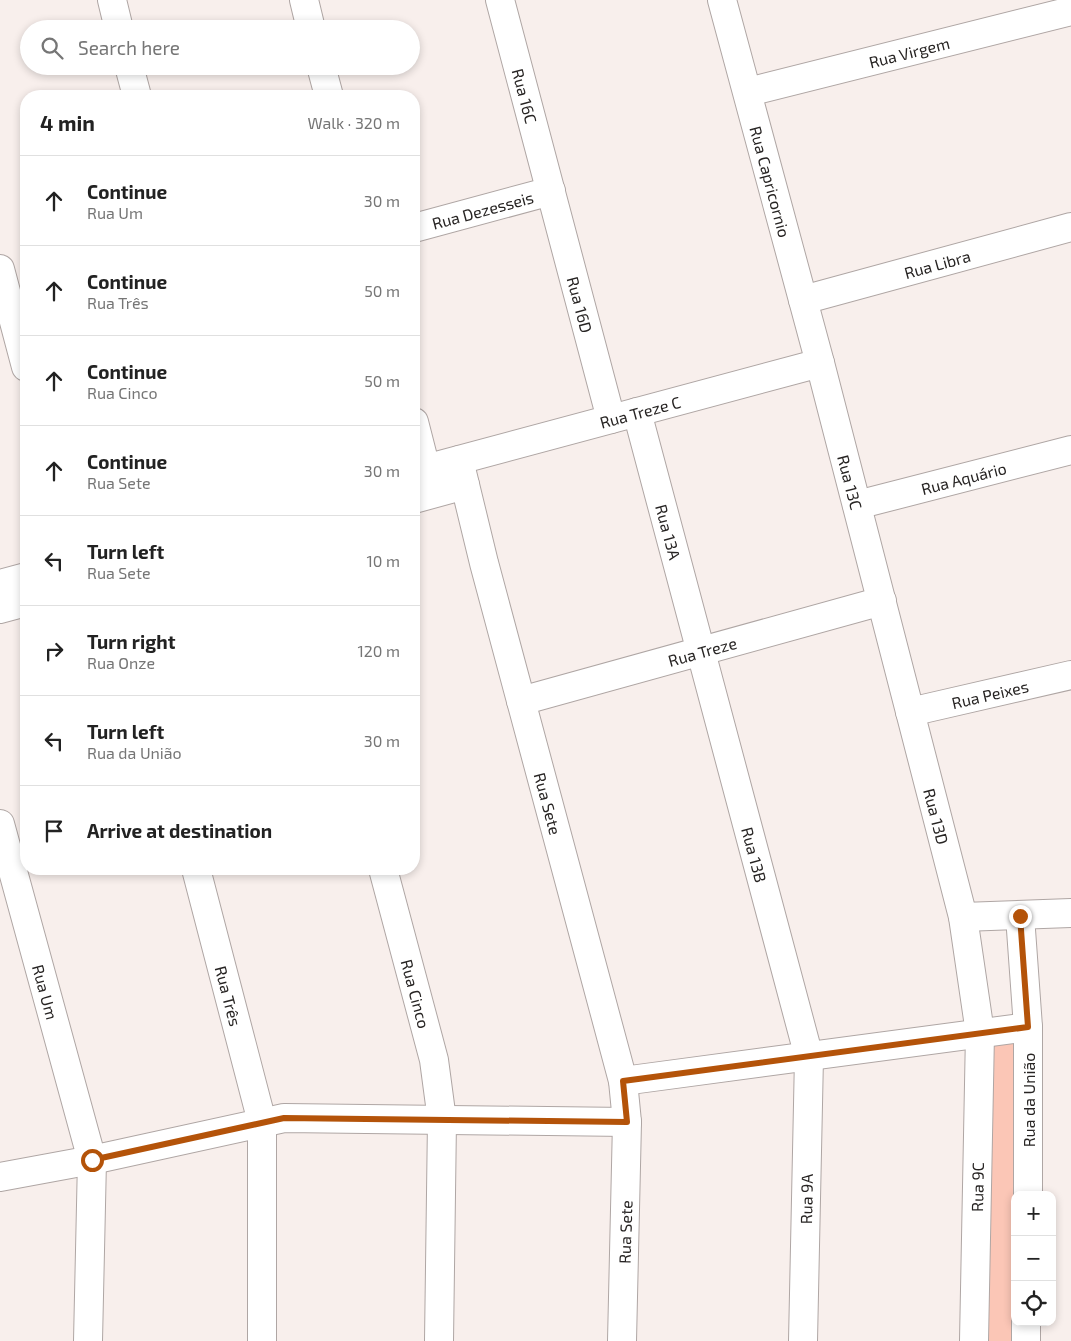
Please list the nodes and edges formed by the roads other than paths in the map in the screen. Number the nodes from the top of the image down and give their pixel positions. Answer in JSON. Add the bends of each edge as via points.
{"nodes":[{"id":1,"x":112,"y":0,"type":"edge"},
{"id":2,"x":304,"y":0,"type":"edge"},
{"id":3,"x":500,"y":0,"type":"edge"},
{"id":4,"x":722,"y":0,"type":"edge"},
{"id":5,"x":1071,"y":11,"type":"edge"},
{"id":6,"x":117,"y":20,"type":"edge"},
{"id":7,"x":309,"y":20,"type":"edge"},
{"id":8,"x":131,"y":75,"type":"edge"},
{"id":9,"x":323,"y":75,"type":"edge"},
{"id":10,"x":135,"y":90,"type":"edge"},
{"id":11,"x":327,"y":90,"type":"edge"},
{"id":12,"x":748,"y":92,"type":"junction"},
{"id":13,"x":551,"y":191,"type":"junction"},
{"id":14,"x":420,"y":226,"type":"edge"},
{"id":15,"x":1071,"y":227,"type":"edge"},
{"id":16,"x":0,"y":269,"type":"edge"},
{"id":17,"x":803,"y":300,"type":"junction"},
{"id":18,"x":20,"y":344,"type":"edge"},
{"id":19,"x":820,"y":363,"type":"junction"},
{"id":20,"x":637,"y":412,"type":"junction"},
{"id":21,"x":611,"y":419,"type":"junction"},
{"id":22,"x":1071,"y":450,"type":"edge"},
{"id":23,"x":420,"y":471,"type":"edge"},
{"id":24,"x":462,"y":473,"type":"junction"},
{"id":25,"x":420,"y":496,"type":"edge"},
{"id":26,"x":857,"y":505,"type":"junction"},
{"id":27,"x":20,"y":579,"type":"edge"},
{"id":28,"x":0,"y":584,"type":"edge"},
{"id":29,"x":882,"y":601,"type":"junction"},
{"id":30,"x":20,"y":604,"type":"edge"},
{"id":31,"x":0,"y":609,"type":"edge"},
{"id":32,"x":701,"y":651,"type":"junction"},
{"id":33,"x":1071,"y":675,"type":"edge"},
{"id":34,"x":522,"y":701,"type":"junction"},
{"id":35,"x":910,"y":712,"type":"junction"},
{"id":36,"x":0,"y":824,"type":"edge"},
{"id":37,"x":198,"y":875,"type":"edge"},
{"id":38,"x":385,"y":875,"type":"edge"},
{"id":39,"x":1071,"y":913,"type":"edge"},
{"id":40,"x":1020,"y":916,"type":"junction"},
{"id":41,"x":963,"y":917,"type":"junction"},
{"id":42,"x":1028,"y":1027,"type":"junction"},
{"id":43,"x":980,"y":1034,"type":"junction"},
{"id":44,"x":808,"y":1057,"type":"junction"},
{"id":45,"x":623,"y":1081,"type":"junction"},
{"id":46,"x":442,"y":1120,"type":"junction"},
{"id":47,"x":262,"y":1122,"type":"junction"},
{"id":48,"x":627,"y":1122,"type":"junction"},
{"id":49,"x":92,"y":1160,"type":"junction"},
{"id":50,"x":0,"y":1177,"type":"edge"},
{"id":51,"x":1028,"y":1191,"type":"edge"},
{"id":52,"x":1026,"y":1326,"type":"edge"},
{"id":53,"x":88,"y":1341,"type":"edge"},
{"id":54,"x":262,"y":1341,"type":"edge"},
{"id":55,"x":439,"y":1341,"type":"edge"},
{"id":56,"x":622,"y":1341,"type":"edge"},
{"id":57,"x":803,"y":1341,"type":"edge"},
{"id":58,"x":974,"y":1341,"type":"edge"},
{"id":59,"x":1026,"y":1341,"type":"edge"}],
"edges":[{"from":1,"to":6,"type":"street"},
{"from":2,"to":7,"type":"street"},
{"from":3,"to":13,"type":"street","name":"Rua 16C"},
{"from":4,"to":12,"type":"street","name":"Rua Capricornio"},
{"from":5,"to":12,"type":"street","name":"Rua Virgem"},
{"from":8,"to":10,"type":"street"},
{"from":9,"to":11,"type":"street"},
{"from":12,"to":17,"type":"street","name":"Rua Capricornio"},
{"from":13,"to":14,"type":"street","name":"Rua Dezesseis"},
{"from":13,"to":21,"type":"street","name":"Rua 16D"},
{"from":15,"to":17,"type":"street","name":"Rua Libra"},
{"from":16,"to":18,"type":"street"},
{"from":17,"to":19,"type":"street","name":"Rua Capricornio"},
{"from":19,"to":20,"type":"street","name":"Rua Treze C"},
{"from":19,"to":26,"type":"street","name":"Rua 13C"},
{"from":20,"to":21,"type":"street","name":"Rua Treze C"},
{"from":20,"to":32,"type":"street","name":"Rua 13A"},
{"from":21,"to":24,"type":"street","name":"Rua Treze C"},
{"from":22,"to":26,"type":"street","name":"Rua Aquário"},
{"from":23,"to":24,"type":"street"},
{"from":24,"to":25,"type":"street"},
{"from":24,"to":34,"type":"street","name":"Rua Sete"},
{"from":26,"to":29,"type":"street","name":"Rua 13C"},
{"from":27,"to":28,"type":"street"},
{"from":29,"to":32,"type":"street","name":"Rua Treze"},
{"from":29,"to":35,"type":"street","name":"Rua 13D"},
{"from":30,"to":31,"type":"street"},
{"from":32,"to":34,"type":"street","name":"Rua Treze"},
{"from":32,"to":44,"type":"street","name":"Rua 13B"},
{"from":33,"to":35,"type":"street","name":"Rua Peixes"},
{"from":34,"to":45,"type":"street","name":"Rua Sete"},
{"from":35,"to":41,"type":"street","name":"Rua 13D"},
{"from":36,"to":49,"type":"street","name":"Rua Um"},
{"from":37,"to":47,"type":"street","name":"Rua Três"},
{"from":38,"to":46,"type":"street","name":"Rua Cinco","via":[[434,1060]]},
{"from":39,"to":40,"type":"street"},
{"from":40,"to":41,"type":"street"},
{"from":40,"to":42,"type":"street","name":"Rua da União"},
{"from":41,"to":43,"type":"street","name":"Rua 13D"},
{"from":42,"to":43,"type":"street"},
{"from":42,"to":51,"type":"street","name":"Rua da União"},
{"from":43,"to":44,"type":"street"},
{"from":43,"to":58,"type":"street","name":"Rua 9C"},
{"from":44,"to":45,"type":"street"},
{"from":44,"to":57,"type":"street","name":"Rua 9A"},
{"from":45,"to":48,"type":"street","name":"Rua Sete"},
{"from":46,"to":47,"type":"street","via":[[284,1118]]},
{"from":46,"to":48,"type":"street"},
{"from":46,"to":55,"type":"street","name":"Rua Cinco"},
{"from":47,"to":49,"type":"street"},
{"from":47,"to":54,"type":"street","name":"Rua Três"},
{"from":48,"to":56,"type":"street","name":"Rua Sete"},
{"from":49,"to":50,"type":"street"},
{"from":49,"to":53,"type":"street","name":"Rua Um"},
{"from":52,"to":59,"type":"street"}]}
